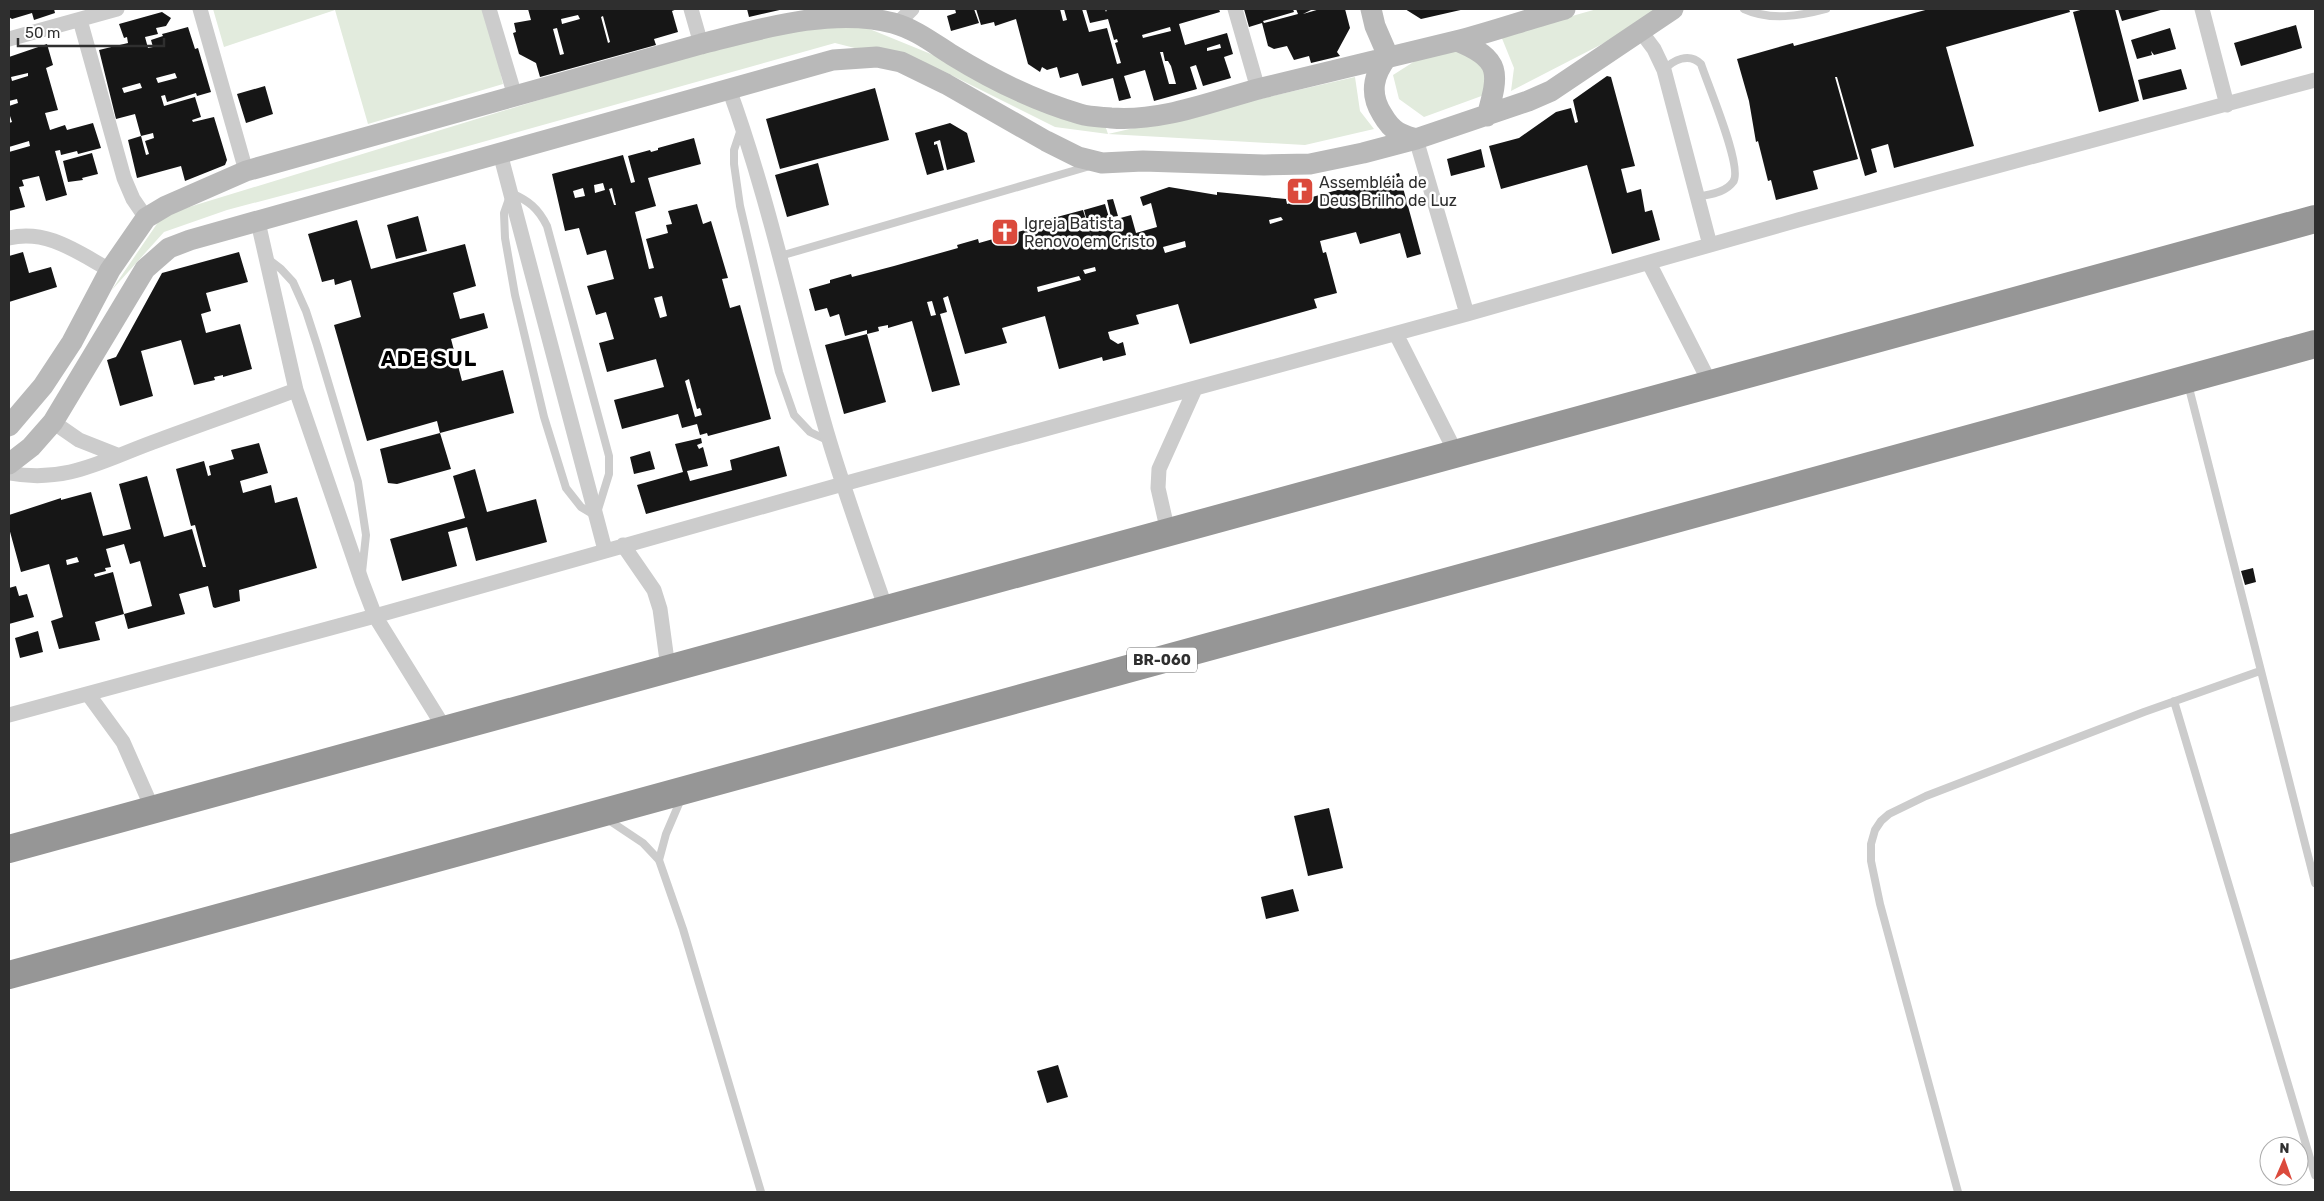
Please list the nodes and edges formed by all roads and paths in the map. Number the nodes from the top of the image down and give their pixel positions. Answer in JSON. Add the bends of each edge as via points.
{"nodes":[{"id":1,"x":117,"y":9,"type":"edge"},
{"id":2,"x":200,"y":9,"type":"edge"},
{"id":3,"x":488,"y":9,"type":"edge"},
{"id":4,"x":690,"y":9,"type":"edge"},
{"id":5,"x":912,"y":9,"type":"edge"},
{"id":6,"x":1235,"y":9,"type":"edge"},
{"id":7,"x":1371,"y":9,"type":"edge"},
{"id":8,"x":1565,"y":9,"type":"edge"},
{"id":9,"x":1673,"y":9,"type":"edge"},
{"id":10,"x":1744,"y":9,"type":"edge"},
{"id":11,"x":1826,"y":9,"type":"edge"},
{"id":12,"x":2202,"y":9,"type":"edge"},
{"id":13,"x":1527,"y":14,"type":"edge"},
{"id":14,"x":80,"y":20,"type":"junction"},
{"id":15,"x":897,"y":24,"type":"junction"},
{"id":16,"x":1639,"y":30,"type":"junction"},
{"id":17,"x":9,"y":39,"type":"edge"},
{"id":18,"x":1457,"y":41,"type":"junction"},
{"id":19,"x":701,"y":44,"type":"junction"},
{"id":20,"x":1388,"y":56,"type":"junction"},
{"id":21,"x":1664,"y":70,"type":"junction"},
{"id":22,"x":2315,"y":80,"type":"edge"},
{"id":23,"x":729,"y":89,"type":"junction"},
{"id":24,"x":1258,"y":89,"type":"junction"},
{"id":25,"x":514,"y":96,"type":"junction"},
{"id":26,"x":2228,"y":105,"type":"junction"},
{"id":27,"x":1487,"y":116,"type":"junction"},
{"id":28,"x":742,"y":125,"type":"junction"},
{"id":29,"x":1416,"y":139,"type":"junction"},
{"id":30,"x":500,"y":153,"type":"junction"},
{"id":31,"x":1102,"y":162,"type":"junction"},
{"id":32,"x":246,"y":171,"type":"junction"},
{"id":33,"x":511,"y":193,"type":"junction"},
{"id":34,"x":1698,"y":197,"type":"junction"},
{"id":35,"x":146,"y":218,"type":"junction"},
{"id":36,"x":2315,"y":219,"type":"edge"},
{"id":37,"x":258,"y":222,"type":"junction"},
{"id":38,"x":9,"y":238,"type":"edge"},
{"id":39,"x":1710,"y":245,"type":"junction"},
{"id":40,"x":780,"y":256,"type":"junction"},
{"id":41,"x":268,"y":259,"type":"junction"},
{"id":42,"x":1649,"y":263,"type":"junction"},
{"id":43,"x":110,"y":270,"type":"junction"},
{"id":44,"x":1467,"y":314,"type":"junction"},
{"id":45,"x":1396,"y":334,"type":"junction"},
{"id":46,"x":2315,"y":344,"type":"edge"},
{"id":47,"x":2187,"y":379,"type":"junction"},
{"id":48,"x":1711,"y":385,"type":"junction"},
{"id":49,"x":1195,"y":389,"type":"junction"},
{"id":50,"x":296,"y":390,"type":"junction"},
{"id":51,"x":54,"y":422,"type":"junction"},
{"id":52,"x":9,"y":426,"type":"edge"},
{"id":53,"x":830,"y":442,"type":"junction"},
{"id":54,"x":1456,"y":453,"type":"junction"},
{"id":55,"x":118,"y":455,"type":"junction"},
{"id":56,"x":9,"y":464,"type":"edge"},
{"id":57,"x":9,"y":473,"type":"edge"},
{"id":58,"x":843,"y":484,"type":"junction"},
{"id":59,"x":596,"y":516,"type":"junction"},
{"id":60,"x":1168,"y":532,"type":"junction"},
{"id":61,"x":623,"y":545,"type":"junction"},
{"id":62,"x":605,"y":550,"type":"junction"},
{"id":63,"x":362,"y":582,"type":"junction"},
{"id":64,"x":886,"y":608,"type":"junction"},
{"id":65,"x":375,"y":616,"type":"junction"},
{"id":66,"x":668,"y":668,"type":"junction"},
{"id":67,"x":2260,"y":671,"type":"junction"},
{"id":68,"x":88,"y":694,"type":"junction"},
{"id":69,"x":2174,"y":701,"type":"junction"},
{"id":70,"x":9,"y":715,"type":"edge"},
{"id":71,"x":445,"y":729,"type":"junction"},
{"id":72,"x":684,"y":790,"type":"junction"},
{"id":73,"x":153,"y":810,"type":"junction"},
{"id":74,"x":599,"y":814,"type":"junction"},
{"id":75,"x":9,"y":849,"type":"edge"},
{"id":76,"x":659,"y":860,"type":"junction"},
{"id":77,"x":2315,"y":883,"type":"edge"},
{"id":78,"x":9,"y":975,"type":"edge"},
{"id":79,"x":2315,"y":1175,"type":"edge"},
{"id":80,"x":761,"y":1192,"type":"edge"},
{"id":81,"x":1958,"y":1192,"type":"edge"}],
"edges":[{"from":1,"to":14,"type":"street"},
{"from":2,"to":32,"type":"street"},
{"from":3,"to":25,"type":"street"},
{"from":4,"to":19,"type":"street"},
{"from":5,"to":15,"type":"street"},
{"from":6,"to":24,"type":"street"},
{"from":7,"to":20,"type":"street"},
{"from":8,"to":13,"type":"street"},
{"from":9,"to":16,"type":"street"},
{"from":10,"to":11,"type":"lane","via":[[1774,17]]},
{"from":12,"to":26,"type":"street"},
{"from":13,"to":18,"type":"street"},
{"from":14,"to":17,"type":"street"},
{"from":14,"to":35,"type":"street","via":[[124,178]]},
{"from":15,"to":19,"type":"street","via":[[845,16],[757,30]]},
{"from":15,"to":24,"type":"street","via":[[1022,91],[1082,115],[1134,119],[1167,115]]},
{"from":16,"to":21,"type":"street","via":[[1654,49]]},
{"from":16,"to":27,"type":"street","via":[[1550,91]]},
{"from":18,"to":20,"type":"street"},
{"from":18,"to":27,"type":"street","via":[[1484,53],[1494,67],[1495,80]]},
{"from":19,"to":25,"type":"street"},
{"from":20,"to":24,"type":"street"},
{"from":20,"to":29,"type":"street","via":[[1373,85],[1376,103],[1397,132]]},
{"from":21,"to":34,"type":"street"},
{"from":21,"to":34,"type":"lane","via":[[1675,60],[1686,58],[1701,64],[1733,155],[1737,176],[1734,181],[1721,191]]},
{"from":22,"to":26,"type":"street"},
{"from":23,"to":28,"type":"street"},
{"from":23,"to":30,"type":"street"},
{"from":23,"to":31,"type":"street","via":[[833,60],[877,56],[901,62],[946,84],[1078,157]]},
{"from":25,"to":32,"type":"street"},
{"from":26,"to":39,"type":"street"},
{"from":27,"to":29,"type":"street"},
{"from":28,"to":40,"type":"street"},
{"from":28,"to":53,"type":"lane","via":[[734,150],[740,206],[779,372],[794,415],[810,432]]},
{"from":29,"to":31,"type":"street","via":[[1310,164]]},
{"from":29,"to":44,"type":"street"},
{"from":30,"to":33,"type":"street"},
{"from":30,"to":37,"type":"street"},
{"from":31,"to":40,"type":"lane"},
{"from":32,"to":35,"type":"street"},
{"from":33,"to":59,"type":"street"},
{"from":33,"to":59,"type":"lane","via":[[504,213],[504,238],[544,416],[566,488],[581,507]]},
{"from":33,"to":59,"type":"lane","via":[[528,200],[539,210],[547,226],[609,456],[609,474]]},
{"from":34,"to":39,"type":"street"},
{"from":35,"to":43,"type":"street"},
{"from":36,"to":48,"type":"highway"},
{"from":37,"to":41,"type":"street"},
{"from":37,"to":51,"type":"street","via":[[169,248],[145,269]]},
{"from":38,"to":43,"type":"street","via":[[41,236]]},
{"from":39,"to":42,"type":"street"},
{"from":40,"to":53,"type":"street"},
{"from":41,"to":50,"type":"street"},
{"from":41,"to":63,"type":"lane","via":[[293,282],[306,311],[358,482],[366,536]]},
{"from":42,"to":44,"type":"street"},
{"from":42,"to":48,"type":"street"},
{"from":43,"to":52,"type":"street","via":[[53,372],[27,408]]},
{"from":44,"to":45,"type":"street"},
{"from":45,"to":49,"type":"street"},
{"from":45,"to":54,"type":"street"},
{"from":46,"to":47,"type":"highway","number":"BR-060"},
{"from":47,"to":67,"type":"lane"},
{"from":47,"to":72,"type":"highway","number":"BR-060"},
{"from":48,"to":54,"type":"highway"},
{"from":49,"to":58,"type":"street"},
{"from":49,"to":60,"type":"street","via":[[1159,469],[1158,488]]},
{"from":50,"to":55,"type":"street"},
{"from":50,"to":63,"type":"street"},
{"from":51,"to":55,"type":"street","via":[[79,440]]},
{"from":51,"to":56,"type":"street","via":[[31,447]]},
{"from":53,"to":58,"type":"street"},
{"from":54,"to":60,"type":"highway"},
{"from":55,"to":57,"type":"street","via":[[67,474],[33,477]]},
{"from":58,"to":61,"type":"street"},
{"from":58,"to":64,"type":"street"},
{"from":59,"to":62,"type":"street"},
{"from":60,"to":64,"type":"highway"},
{"from":61,"to":62,"type":"street"},
{"from":61,"to":66,"type":"street","via":[[656,594]]},
{"from":62,"to":65,"type":"street"},
{"from":63,"to":65,"type":"street"},
{"from":64,"to":66,"type":"highway"},
{"from":65,"to":68,"type":"street"},
{"from":65,"to":71,"type":"street"},
{"from":66,"to":71,"type":"highway"},
{"from":67,"to":69,"type":"lane"},
{"from":67,"to":77,"type":"lane"},
{"from":68,"to":70,"type":"street"},
{"from":68,"to":73,"type":"street","via":[[123,742]]},
{"from":69,"to":79,"type":"lane"},
{"from":69,"to":81,"type":"lane","via":[[1926,796],[1889,814],[1875,830],[1871,861],[1878,896]]},
{"from":71,"to":73,"type":"highway"},
{"from":72,"to":74,"type":"highway","number":"BR-060"},
{"from":72,"to":76,"type":"lane"},
{"from":73,"to":75,"type":"highway"},
{"from":74,"to":76,"type":"lane","via":[[643,843]]},
{"from":74,"to":78,"type":"highway","number":"BR-060"},
{"from":76,"to":80,"type":"lane","via":[[683,929]]}]}
